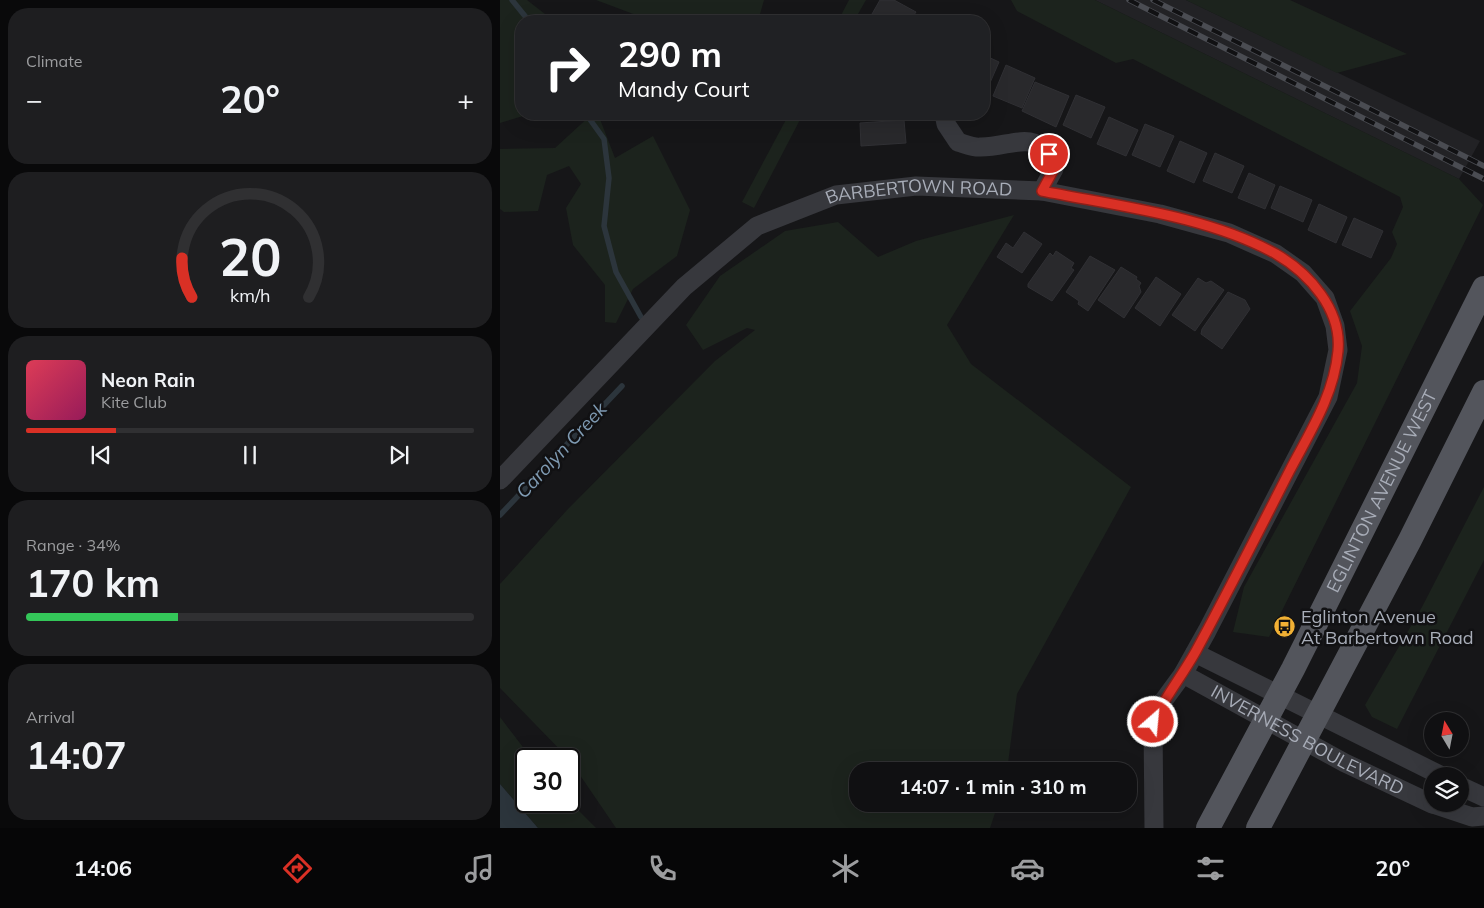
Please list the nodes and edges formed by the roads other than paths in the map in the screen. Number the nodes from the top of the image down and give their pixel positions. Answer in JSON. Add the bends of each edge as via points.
{"nodes":[{"id":1,"x":947,"y":120,"type":"edge"},
{"id":2,"x":1042,"y":191,"type":"junction"},
{"id":3,"x":1484,"y":288,"type":"edge"},
{"id":4,"x":1484,"y":392,"type":"edge"},
{"id":5,"x":500,"y":480,"type":"edge"},
{"id":6,"x":1195,"y":653,"type":"junction"},
{"id":7,"x":1183,"y":674,"type":"junction"},
{"id":8,"x":1279,"y":696,"type":"junction"},
{"id":9,"x":1319,"y":715,"type":"junction"},
{"id":10,"x":1267,"y":719,"type":"junction"},
{"id":11,"x":1305,"y":740,"type":"junction"},
{"id":12,"x":1424,"y":767,"type":"edge"},
{"id":13,"x":1469,"y":790,"type":"edge"},
{"id":14,"x":1484,"y":797,"type":"edge"},
{"id":15,"x":1424,"y":800,"type":"edge"},
{"id":16,"x":1459,"y":812,"type":"edge"},
{"id":17,"x":1484,"y":816,"type":"edge"},
{"id":18,"x":1154,"y":828,"type":"edge"},
{"id":19,"x":1208,"y":828,"type":"edge"},
{"id":20,"x":1258,"y":828,"type":"edge"}],
"edges":[{"from":1,"to":2,"type":"street","via":[[958,142],[980,148],[1029,141],[1040,146],[1049,154],[1054,169]]},
{"from":2,"to":5,"type":"street","name":"BARBERTOWN ROAD","via":[[916,186],[836,195],[757,226],[684,287]]},
{"from":2,"to":6,"type":"street","name":"BARBERTOWN ROAD","via":[[1160,214],[1229,233],[1276,254],[1303,273],[1325,298],[1335,326],[1338,350],[1328,397]]},
{"from":3,"to":8,"type":"main road","name":"EGLINTON AVENUE WEST"},
{"from":4,"to":9,"type":"main road"},
{"from":6,"to":7,"type":"street","name":"BARBERTOWN ROAD"},
{"from":6,"to":8,"type":"street","name":"INVERNESS BOULEVARD"},
{"from":7,"to":10,"type":"street","name":"INVERNESS BOULEVARD"},
{"from":7,"to":18,"type":"street","name":"BARBERTOWN ROAD","via":[[1161,704],[1153,722]]},
{"from":8,"to":9,"type":"street","name":"INVERNESS BOULEVARD"},
{"from":8,"to":10,"type":"main road","name":"EGLINTON AVENUE WEST"},
{"from":9,"to":11,"type":"main road"},
{"from":9,"to":12,"type":"street","name":"INVERNESS BOULEVARD"},
{"from":10,"to":11,"type":"street","name":"INVERNESS BOULEVARD"},
{"from":10,"to":19,"type":"main road","name":"EGLINTON AVENUE WEST"},
{"from":11,"to":15,"type":"street","name":"INVERNESS BOULEVARD"},
{"from":11,"to":20,"type":"main road"},
{"from":13,"to":14,"type":"street"},
{"from":16,"to":17,"type":"street","name":"INVERNESS BOULEVARD"}]}
